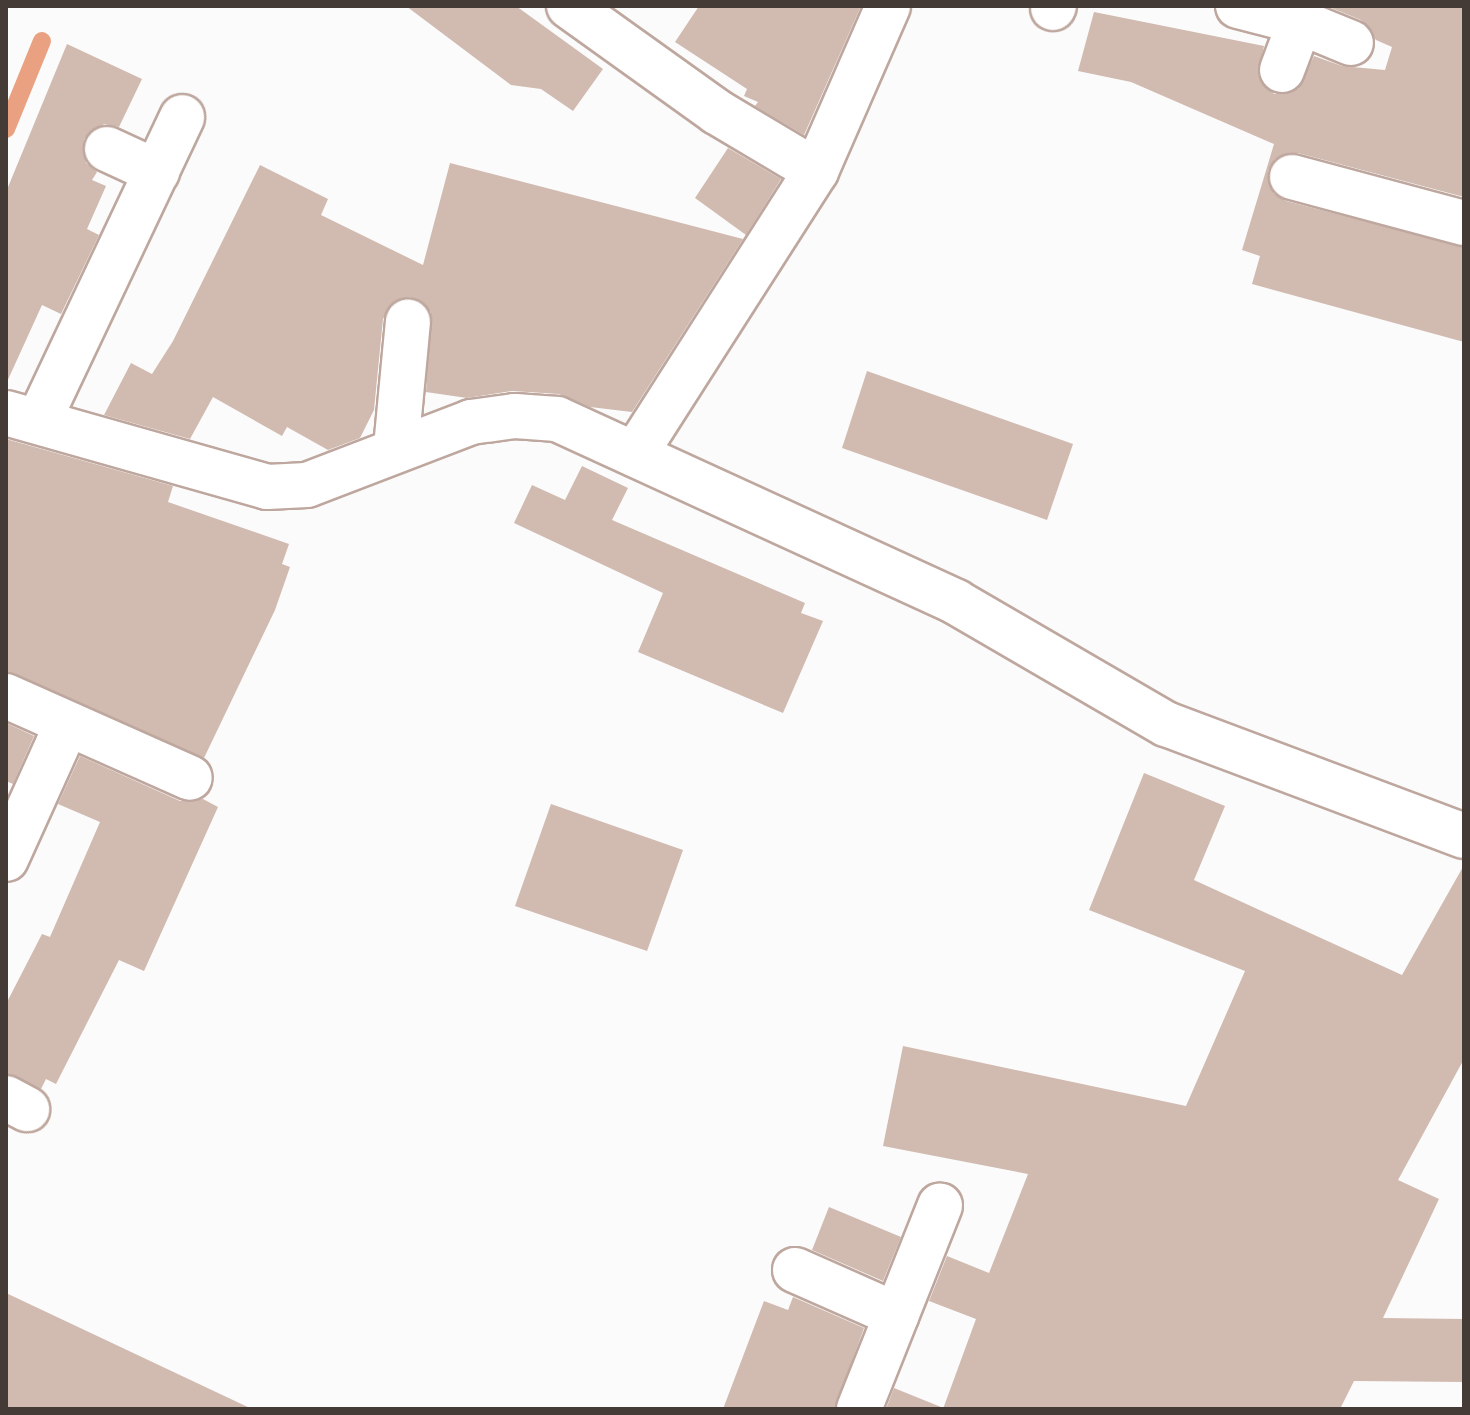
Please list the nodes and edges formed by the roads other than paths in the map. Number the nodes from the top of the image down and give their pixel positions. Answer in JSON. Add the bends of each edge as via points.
{"nodes":[{"id":1,"x":569,"y":6,"type":"edge"},
{"id":2,"x":888,"y":6,"type":"edge"},
{"id":3,"x":1238,"y":6,"type":"edge"},
{"id":4,"x":1300,"y":22,"type":"junction"},
{"id":5,"x":1351,"y":43,"type":"dead end"},
{"id":6,"x":1282,"y":70,"type":"dead end"},
{"id":7,"x":182,"y":117,"type":"dead end"},
{"id":8,"x":107,"y":149,"type":"dead end"},
{"id":9,"x":816,"y":171,"type":"junction"},
{"id":10,"x":157,"y":172,"type":"junction"},
{"id":11,"x":1292,"y":177,"type":"dead end"},
{"id":12,"x":1464,"y":223,"type":"edge"},
{"id":13,"x":408,"y":322,"type":"dead end"},
{"id":14,"x":22,"y":417,"type":"edge"},
{"id":15,"x":396,"y":448,"type":"junction"},
{"id":16,"x":635,"y":454,"type":"junction"},
{"id":17,"x":6,"y":696,"type":"edge"},
{"id":18,"x":67,"y":724,"type":"junction"},
{"id":19,"x":190,"y":778,"type":"dead end"},
{"id":20,"x":1464,"y":836,"type":"edge"},
{"id":21,"x":7,"y":855,"type":"edge"},
{"id":22,"x":940,"y":1205,"type":"dead end"},
{"id":23,"x":795,"y":1270,"type":"dead end"},
{"id":24,"x":897,"y":1315,"type":"junction"},
{"id":25,"x":859,"y":1409,"type":"edge"}],
"edges":[{"from":1,"to":9,"type":"street","via":[[717,112]]},
{"from":2,"to":9,"type":"street"},
{"from":3,"to":4,"type":"street"},
{"from":4,"to":5,"type":"street"},
{"from":4,"to":6,"type":"street"},
{"from":7,"to":10,"type":"street"},
{"from":8,"to":10,"type":"street"},
{"from":9,"to":16,"type":"street"},
{"from":10,"to":14,"type":"street"},
{"from":11,"to":12,"type":"street"},
{"from":13,"to":15,"type":"street"},
{"from":14,"to":15,"type":"street","via":[[267,487],[307,485]]},
{"from":15,"to":16,"type":"street","via":[[471,422],[515,416],[557,419]]},
{"from":16,"to":20,"type":"street","via":[[956,602],[1166,724]]},
{"from":17,"to":18,"type":"street"},
{"from":18,"to":19,"type":"street"},
{"from":18,"to":21,"type":"street"},
{"from":22,"to":24,"type":"street"},
{"from":23,"to":24,"type":"street"},
{"from":24,"to":25,"type":"street"}]}
